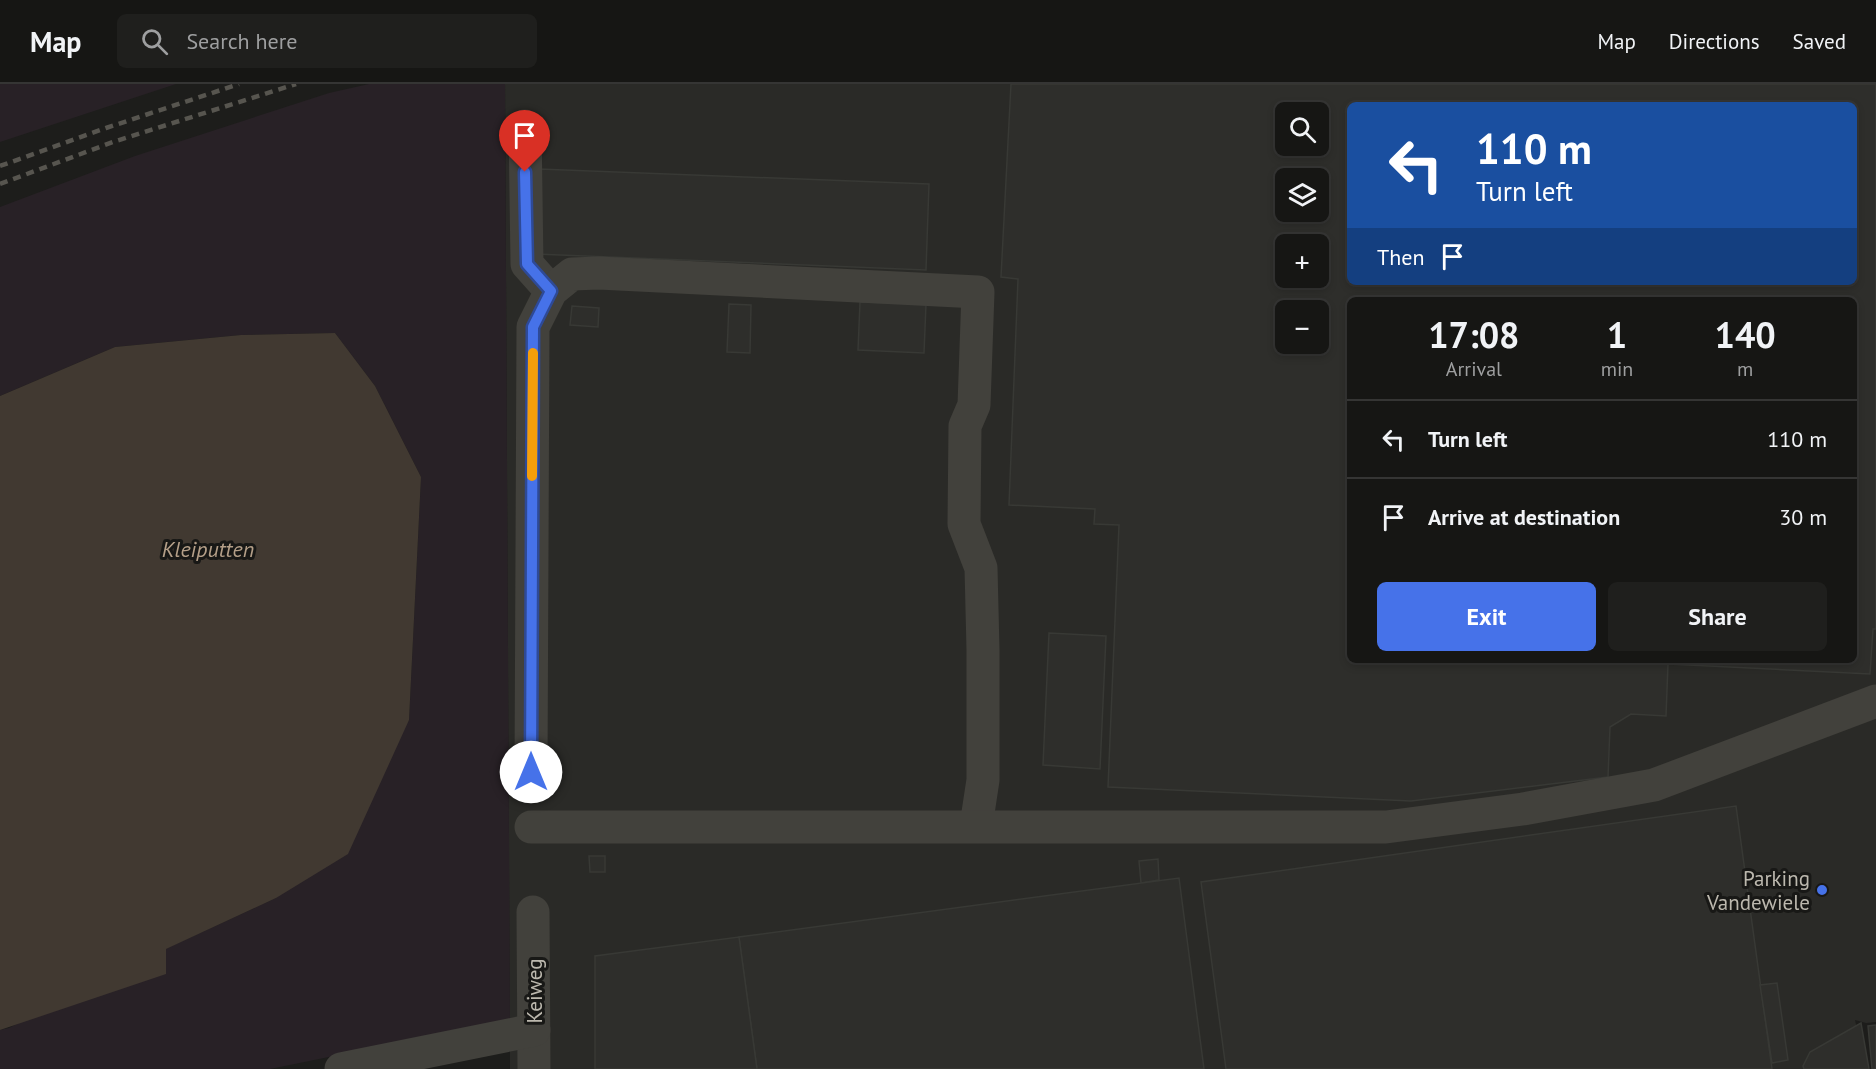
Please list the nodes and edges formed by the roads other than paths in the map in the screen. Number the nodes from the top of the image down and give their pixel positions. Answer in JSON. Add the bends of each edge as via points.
{"nodes":[{"id":1,"x":525,"y":126,"type":"dead end"},
{"id":2,"x":551,"y":291,"type":"junction"},
{"id":3,"x":1876,"y":701,"type":"edge"},
{"id":4,"x":531,"y":772,"type":"dead end"},
{"id":5,"x":976,"y":826,"type":"junction"},
{"id":6,"x":531,"y":827,"type":"dead end"},
{"id":7,"x":533,"y":912,"type":"dead end"},
{"id":8,"x":534,"y":1030,"type":"junction"},
{"id":9,"x":341,"y":1069,"type":"edge"},
{"id":10,"x":534,"y":1069,"type":"edge"}],
"edges":[{"from":1,"to":2,"type":"street","via":[[527,264]]},
{"from":2,"to":4,"type":"street","via":[[533,327]]},
{"from":2,"to":5,"type":"street","via":[[572,274],[599,273],[978,292],[974,405],[965,426],[963,524],[981,568],[982,780]]},
{"from":3,"to":5,"type":"street","via":[[1654,784],[1523,809],[1386,827]]},
{"from":5,"to":6,"type":"street"},
{"from":7,"to":8,"type":"street","name":"Keiweg"},
{"from":8,"to":9,"type":"street"},
{"from":8,"to":10,"type":"street","name":"Keiweg"}]}
